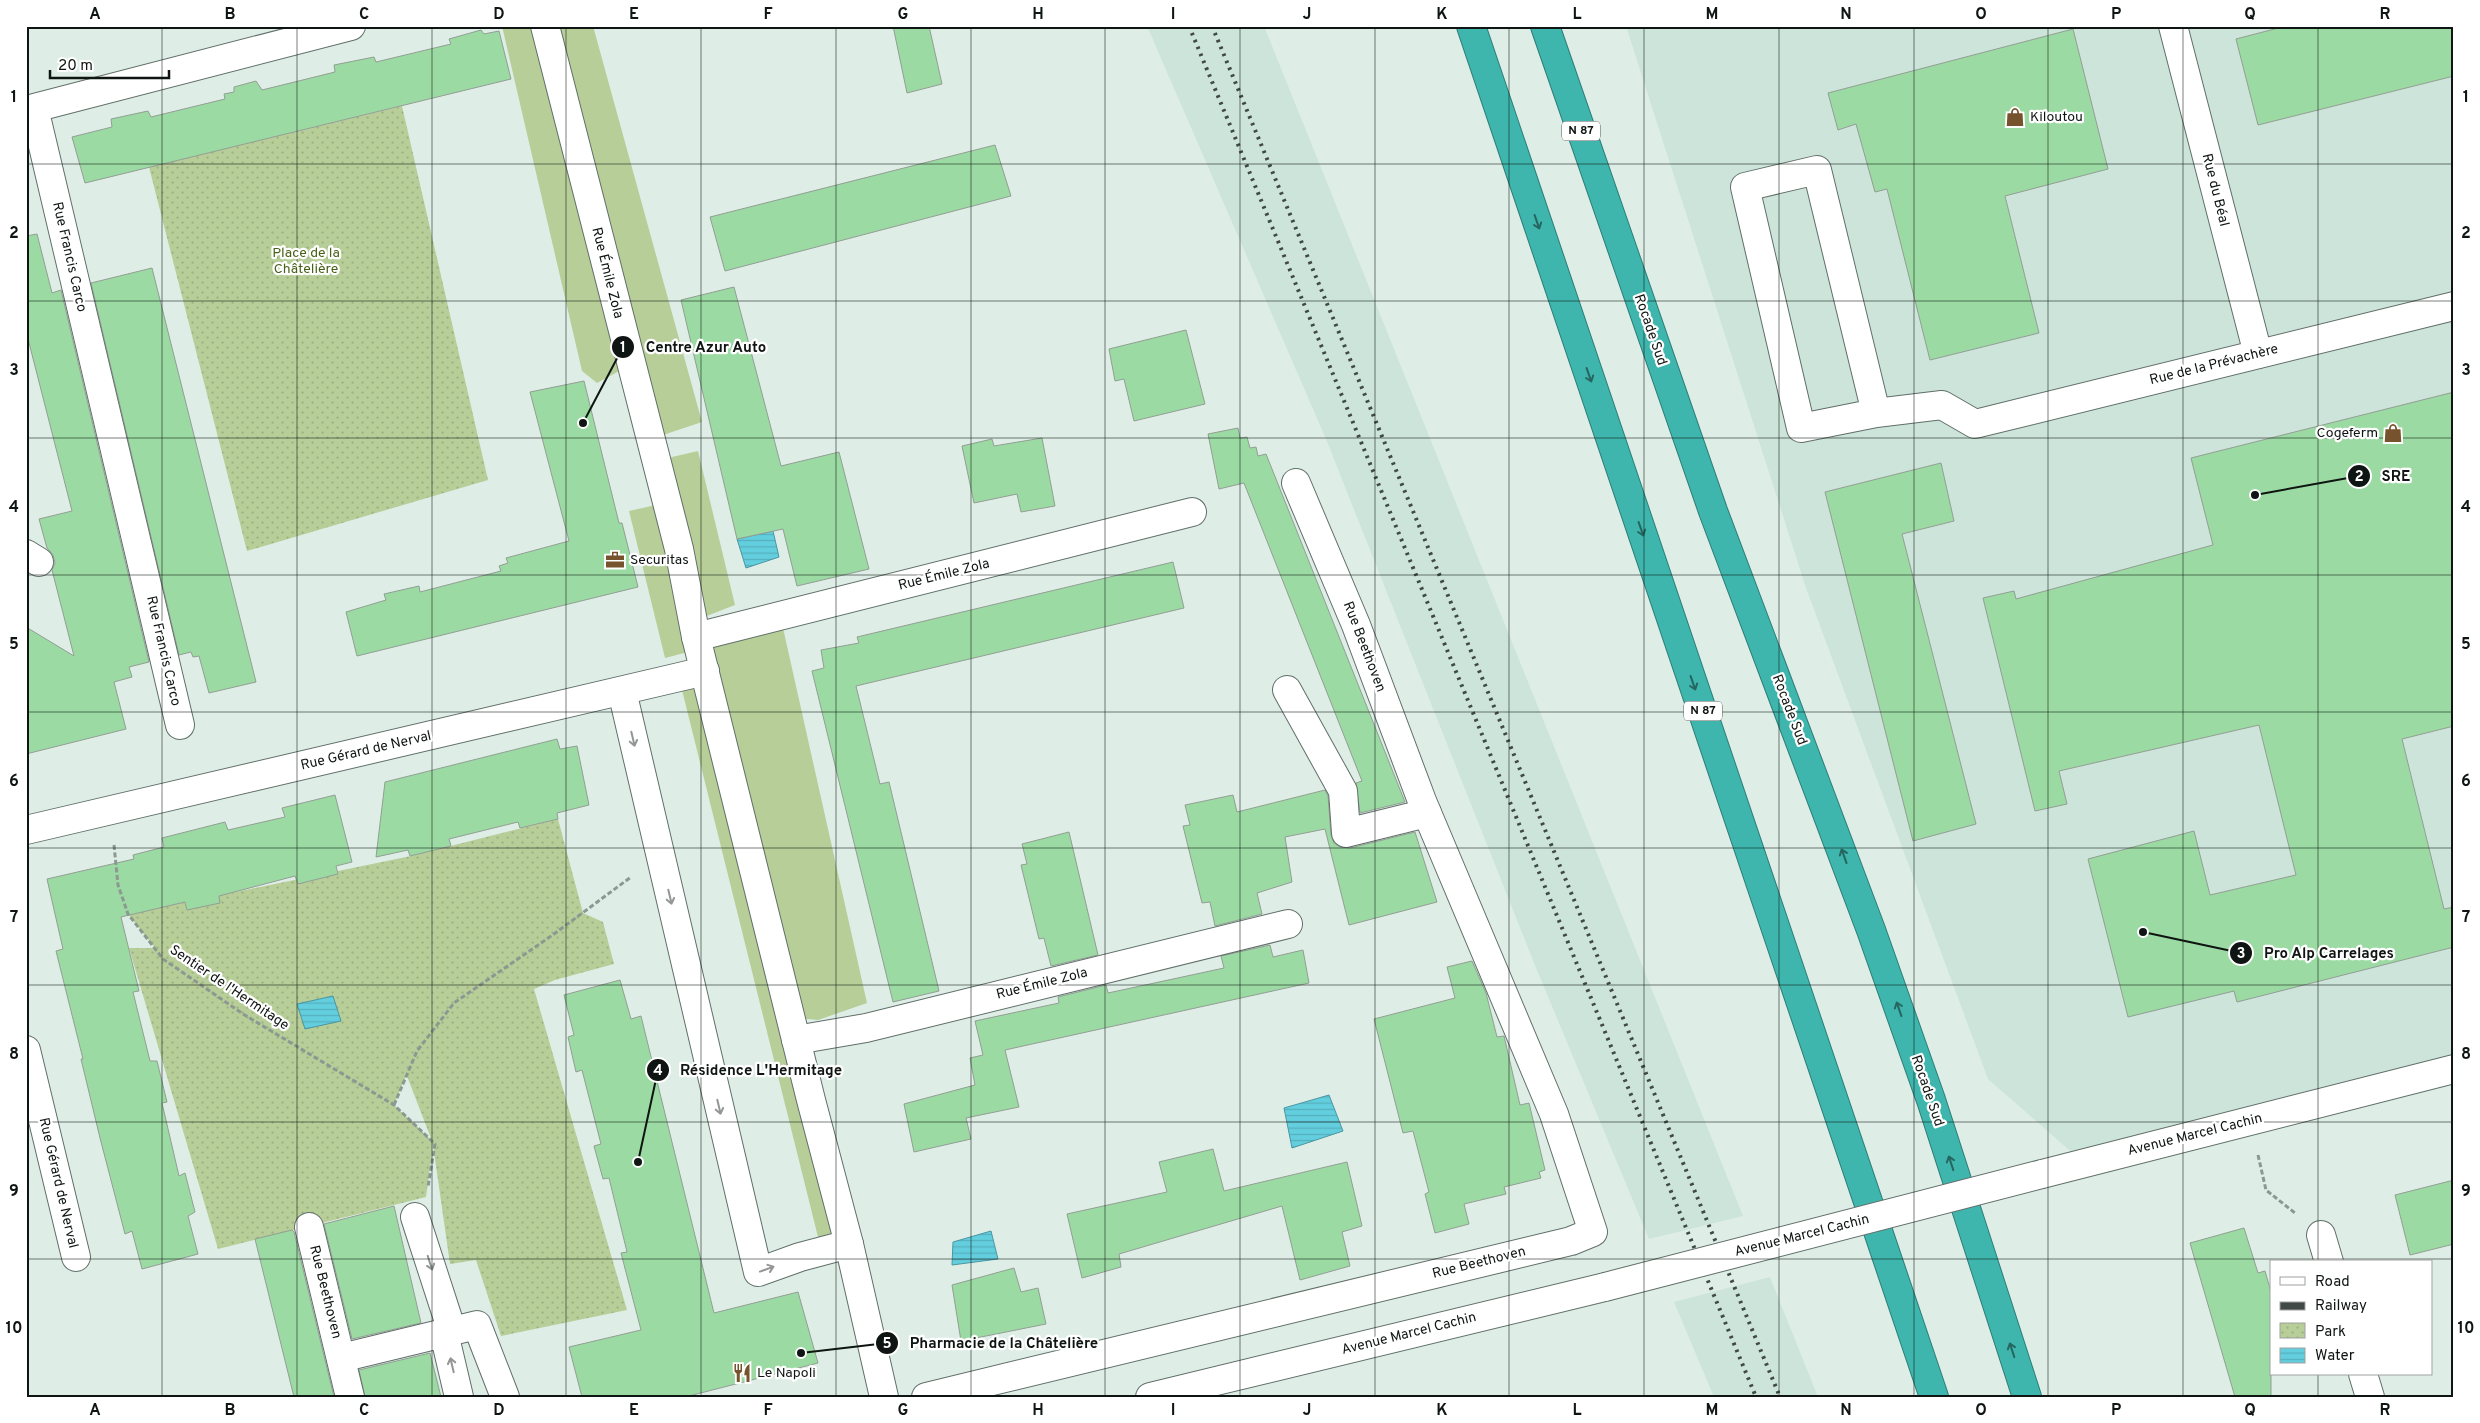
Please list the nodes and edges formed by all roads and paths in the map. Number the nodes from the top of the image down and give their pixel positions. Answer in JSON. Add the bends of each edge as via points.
{"nodes":[{"id":1,"x":351,"y":26,"type":"edge"},
{"id":2,"x":545,"y":26,"type":"edge"},
{"id":3,"x":1458,"y":26,"type":"edge"},
{"id":4,"x":1471,"y":26,"type":"edge"},
{"id":5,"x":1545,"y":26,"type":"edge"},
{"id":6,"x":1560,"y":26,"type":"edge"},
{"id":7,"x":2173,"y":26,"type":"edge"},
{"id":8,"x":1525,"y":186,"type":"junction"},
{"id":9,"x":1616,"y":235,"type":"junction"},
{"id":10,"x":2454,"y":306,"type":"edge"},
{"id":11,"x":2258,"y":354,"type":"junction"},
{"id":12,"x":1876,"y":413,"type":"junction"},
{"id":13,"x":1296,"y":483,"type":"dead end"},
{"id":14,"x":1192,"y":512,"type":"dead end"},
{"id":15,"x":696,"y":637,"type":"junction"},
{"id":16,"x":705,"y":671,"type":"junction"},
{"id":17,"x":1287,"y":690,"type":"dead end"},
{"id":18,"x":622,"y":692,"type":"junction"},
{"id":19,"x":180,"y":724,"type":"dead end"},
{"id":20,"x":108,"y":811,"type":"junction"},
{"id":21,"x":1427,"y":813,"type":"junction"},
{"id":22,"x":26,"y":830,"type":"edge"},
{"id":23,"x":598,"y":902,"type":"dead end"},
{"id":24,"x":1288,"y":924,"type":"dead end"},
{"id":25,"x":796,"y":1040,"type":"junction"},
{"id":26,"x":26,"y":1050,"type":"edge"},
{"id":27,"x":2454,"y":1069,"type":"edge"},
{"id":28,"x":394,"y":1105,"type":"junction"},
{"id":29,"x":2251,"y":1157,"type":"dead end"},
{"id":30,"x":2266,"y":1190,"type":"dead end"},
{"id":31,"x":415,"y":1217,"type":"joint"},
{"id":32,"x":309,"y":1227,"type":"dead end"},
{"id":33,"x":2321,"y":1235,"type":"dead end"},
{"id":34,"x":849,"y":1244,"type":"junction"},
{"id":35,"x":76,"y":1258,"type":"dead end"},
{"id":36,"x":2328,"y":1260,"type":"edge"},
{"id":37,"x":448,"y":1332,"type":"junction"},
{"id":38,"x":341,"y":1358,"type":"junction"},
{"id":39,"x":2364,"y":1376,"type":"edge"},
{"id":40,"x":350,"y":1397,"type":"edge"},
{"id":41,"x":459,"y":1397,"type":"edge"},
{"id":42,"x":505,"y":1397,"type":"edge"},
{"id":43,"x":884,"y":1397,"type":"edge"},
{"id":44,"x":926,"y":1397,"type":"edge"},
{"id":45,"x":1150,"y":1397,"type":"edge"},
{"id":46,"x":1934,"y":1397,"type":"edge"},
{"id":47,"x":2027,"y":1397,"type":"edge"},
{"id":48,"x":2370,"y":1397,"type":"edge"}],
"edges":[{"from":1,"to":19,"type":"street","name":"Rue Francis Carco","via":[[34,108]]},
{"from":2,"to":15,"type":"street","name":"Rue Émile Zola","via":[[678,549]]},
{"from":3,"to":8,"type":"highway"},
{"from":4,"to":8,"type":"highway","number":"N 87"},
{"from":5,"to":9,"type":"highway","name":"Rocade Sud","number":"N 87"},
{"from":6,"to":9,"type":"highway"},
{"from":7,"to":11,"type":"street","name":"Rue du Béal"},
{"from":8,"to":46,"type":"highway","number":"N 87","one_way":true},
{"from":47,"to":9,"type":"highway","name":"Rocade Sud","number":"N 87","one_way":true,"via":[[1931,1100],[1871,930],[1713,511]]},
{"from":10,"to":11,"type":"street","name":"Rue de la Prévachère"},
{"from":11,"to":12,"type":"street","name":"Rue de la Prévachère","via":[[1975,424],[1942,406]]},
{"from":12,"to":12,"type":"street","via":[[1818,170],[1745,187],[1801,428]]},
{"from":13,"to":21,"type":"street","name":"Rue Beethoven","via":[[1356,625]]},
{"from":14,"to":15,"type":"street","name":"Rue Émile Zola"},
{"from":15,"to":16,"type":"street","name":"Rue Émile Zola"},
{"from":16,"to":18,"type":"street","name":"Rue Gérard de Nerval"},
{"from":16,"to":25,"type":"street","name":"Rue Émile Zola"},
{"from":17,"to":21,"type":"street","via":[[1343,791],[1346,833]]},
{"from":18,"to":20,"type":"street","name":"Rue Gérard de Nerval"},
{"from":18,"to":34,"type":"street","one_way":true,"via":[[758,1272]]},
{"from":20,"to":22,"type":"street","name":"Rue Gérard de Nerval"},
{"from":20,"to":28,"type":"path","name":"Sentier de l'Hermitage","via":[[118,885],[128,914],[163,959],[243,1014]]},
{"from":21,"to":44,"type":"street","name":"Rue Beethoven","via":[[1554,1114],[1593,1232],[1571,1241]]},
{"from":23,"to":28,"type":"path","via":[[454,1004],[417,1051]]},
{"from":24,"to":25,"type":"street","name":"Rue Émile Zola","via":[[876,1025]]},
{"from":25,"to":34,"type":"street","name":"Rue Émile Zola"},
{"from":26,"to":35,"type":"street","name":"Rue Gérard de Nerval"},
{"from":27,"to":45,"type":"street","name":"Avenue Marcel Cachin","bridge":true,"via":[[1605,1287]]},
{"from":28,"to":31,"type":"path","name":"Sentier de l'Hermitage","via":[[435,1144],[426,1197]]},
{"from":29,"to":30,"type":"path","via":[[2260,1155]]},
{"from":31,"to":37,"type":"street","one_way":true},
{"from":32,"to":38,"type":"street","name":"Rue Beethoven"},
{"from":33,"to":36,"type":"street"},
{"from":34,"to":43,"type":"street","name":"Rue Émile Zola"},
{"from":37,"to":38,"type":"street","name":"Rue Beethoven"},
{"from":41,"to":37,"type":"street","one_way":true},
{"from":37,"to":42,"type":"street","name":"Rue Beethoven","via":[[477,1325]]},
{"from":38,"to":40,"type":"street","name":"Rue Beethoven"},
{"from":39,"to":48,"type":"street"}]}
